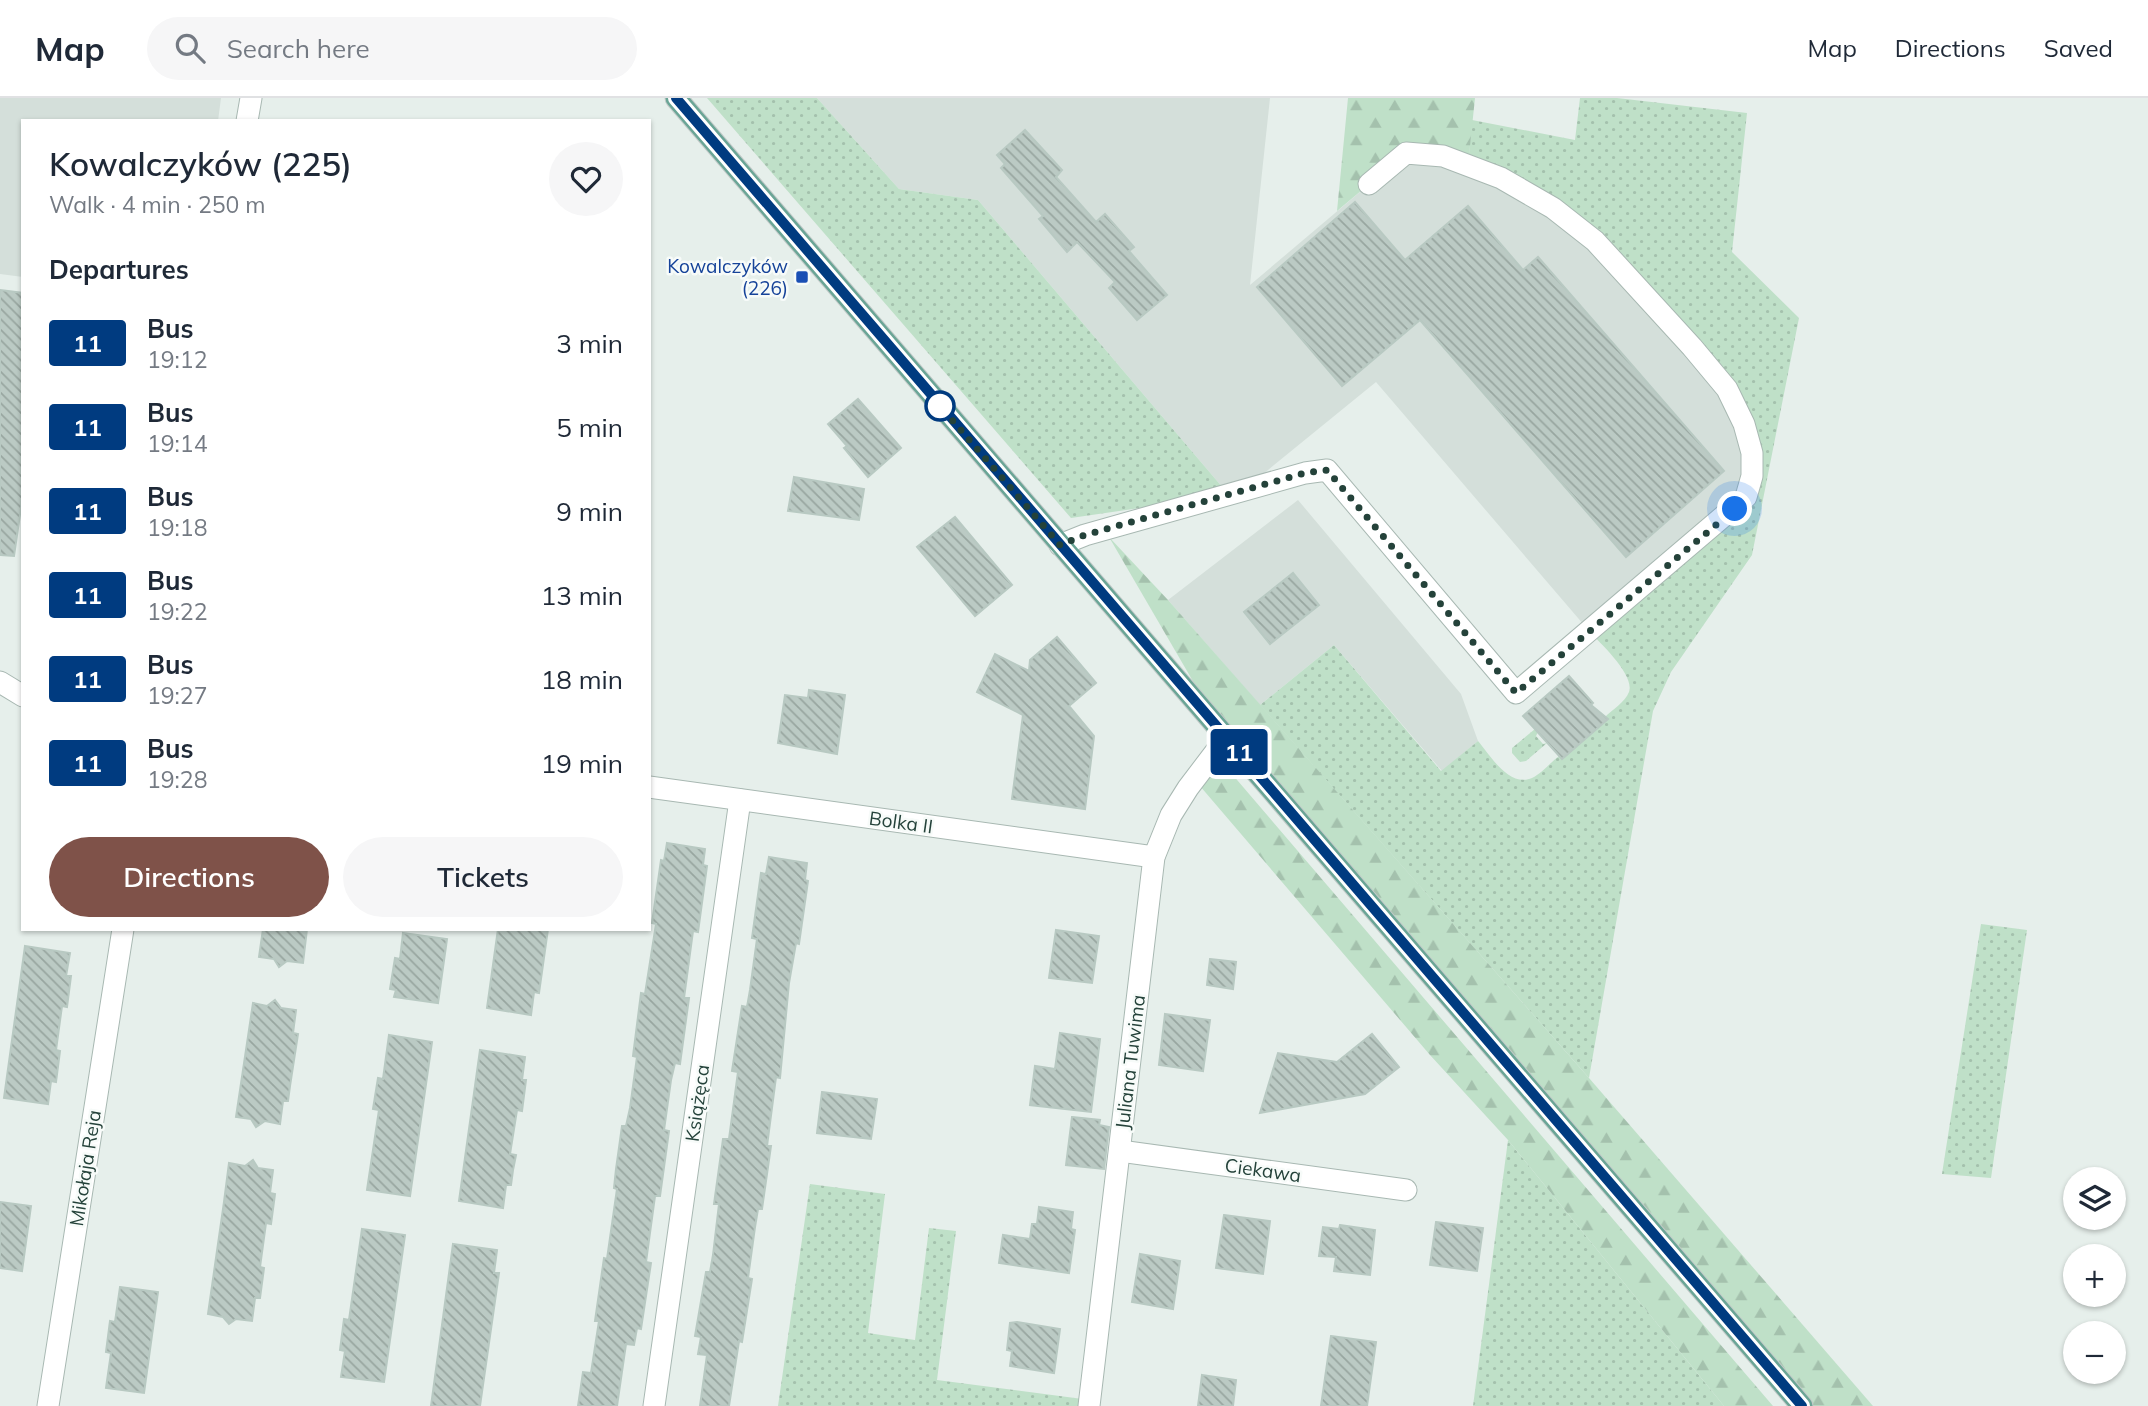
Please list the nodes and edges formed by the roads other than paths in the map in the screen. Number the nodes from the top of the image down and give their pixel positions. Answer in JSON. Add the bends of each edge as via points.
{"nodes":[{"id":1,"x":251,"y":98,"type":"edge"},
{"id":2,"x":676,"y":98,"type":"edge"},
{"id":3,"x":247,"y":119,"type":"edge"},
{"id":4,"x":1369,"y":184,"type":"dead end"},
{"id":5,"x":1060,"y":545,"type":"junction"},
{"id":6,"x":0,"y":682,"type":"edge"},
{"id":7,"x":21,"y":695,"type":"edge"},
{"id":8,"x":1226,"y":738,"type":"junction"},
{"id":9,"x":651,"y":787,"type":"edge"},
{"id":10,"x":740,"y":800,"type":"junction"},
{"id":11,"x":1154,"y":857,"type":"junction"},
{"id":12,"x":123,"y":931,"type":"edge"},
{"id":13,"x":1120,"y":1151,"type":"junction"},
{"id":14,"x":1406,"y":1190,"type":"dead end"},
{"id":15,"x":48,"y":1406,"type":"edge"},
{"id":16,"x":654,"y":1406,"type":"edge"},
{"id":17,"x":1089,"y":1406,"type":"edge"},
{"id":18,"x":1802,"y":1406,"type":"edge"}],
"edges":[{"from":1,"to":3,"type":"street"},
{"from":2,"to":5,"type":"main road"},
{"from":4,"to":5,"type":"street","via":[[1406,153],[1443,156],[1501,178],[1553,208],[1595,242],[1727,390],[1752,453],[1746,497],[1516,693],[1327,470]]},
{"from":5,"to":8,"type":"main road"},
{"from":6,"to":7,"type":"street"},
{"from":8,"to":11,"type":"street","name":"Juliana Tuwima","via":[[1171,815]]},
{"from":8,"to":18,"type":"main road"},
{"from":9,"to":10,"type":"street","name":"Bolka II"},
{"from":10,"to":11,"type":"street","name":"Bolka II"},
{"from":10,"to":16,"type":"street","name":"Książęca"},
{"from":11,"to":13,"type":"street","name":"Juliana Tuwima"},
{"from":12,"to":15,"type":"street","name":"Mikołaja Reja"},
{"from":13,"to":14,"type":"street","name":"Ciekawa"},
{"from":13,"to":17,"type":"street","name":"Juliana Tuwima"}]}
